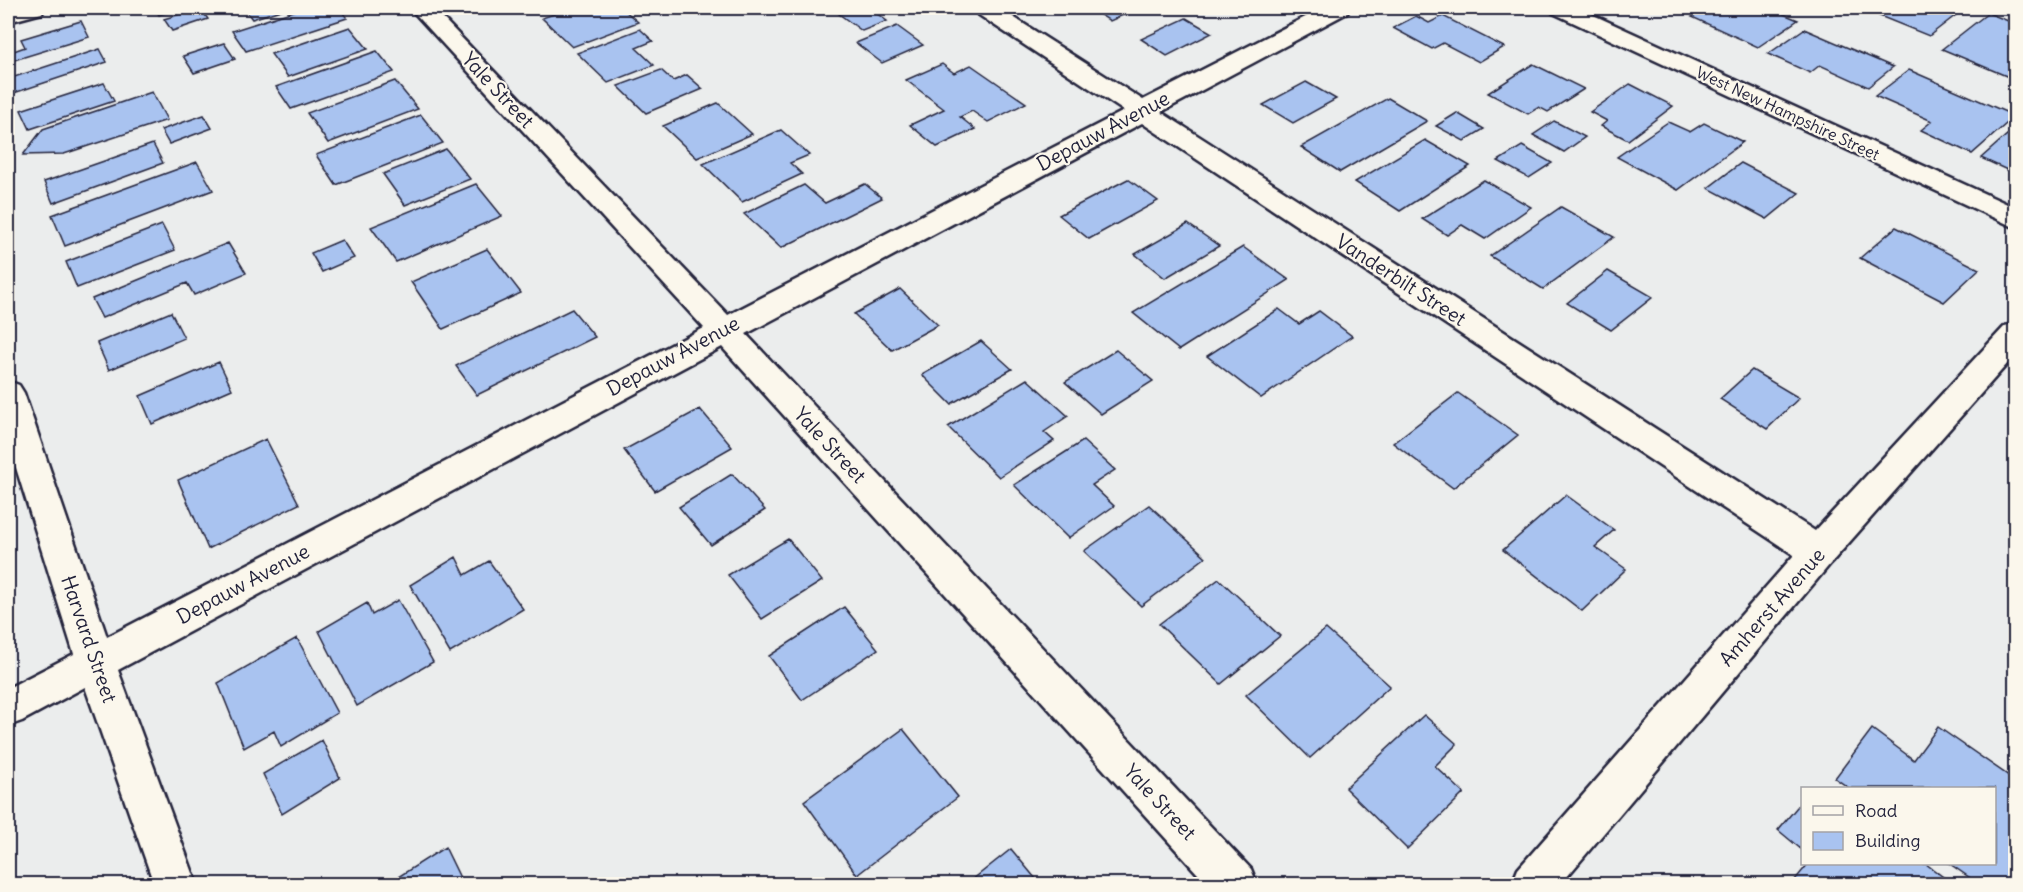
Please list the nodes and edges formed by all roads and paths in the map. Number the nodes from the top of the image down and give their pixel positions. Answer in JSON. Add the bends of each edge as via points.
{"nodes":[{"id":1,"x":34,"y":8,"type":"edge"},
{"id":2,"x":421,"y":8,"type":"edge"},
{"id":3,"x":984,"y":8,"type":"edge"},
{"id":4,"x":1339,"y":8,"type":"edge"},
{"id":5,"x":1562,"y":8,"type":"edge"},
{"id":6,"x":8,"y":15,"type":"edge"},
{"id":7,"x":1141,"y":111,"type":"junction"},
{"id":8,"x":2016,"y":219,"type":"edge"},
{"id":9,"x":723,"y":329,"type":"junction"},
{"id":10,"x":2016,"y":334,"type":"edge"},
{"id":11,"x":8,"y":393,"type":"edge"},
{"id":12,"x":1818,"y":552,"type":"junction"},
{"id":13,"x":96,"y":662,"type":"junction"},
{"id":14,"x":8,"y":708,"type":"edge"},
{"id":15,"x":175,"y":885,"type":"edge"},
{"id":16,"x":1236,"y":885,"type":"edge"},
{"id":17,"x":1533,"y":885,"type":"edge"}],
"edges":[{"from":1,"to":6,"type":"street"},
{"from":2,"to":9,"type":"street","name":"Yale Street"},
{"from":3,"to":7,"type":"street","name":"Vanderbilt Street"},
{"from":4,"to":7,"type":"street","name":"Depauw Avenue"},
{"from":5,"to":8,"type":"street","name":"West New Hampshire Street"},
{"from":7,"to":9,"type":"street","name":"Depauw Avenue"},
{"from":7,"to":12,"type":"street","name":"Vanderbilt Street"},
{"from":9,"to":13,"type":"street","name":"Depauw Avenue"},
{"from":9,"to":16,"type":"street","name":"Yale Street"},
{"from":10,"to":12,"type":"street","name":"Amherst Avenue"},
{"from":11,"to":13,"type":"street","name":"Harvard Street"},
{"from":12,"to":17,"type":"street","name":"Amherst Avenue"},
{"from":13,"to":14,"type":"street","name":"Depauw Avenue"},
{"from":13,"to":15,"type":"street","name":"Harvard Street"}]}
